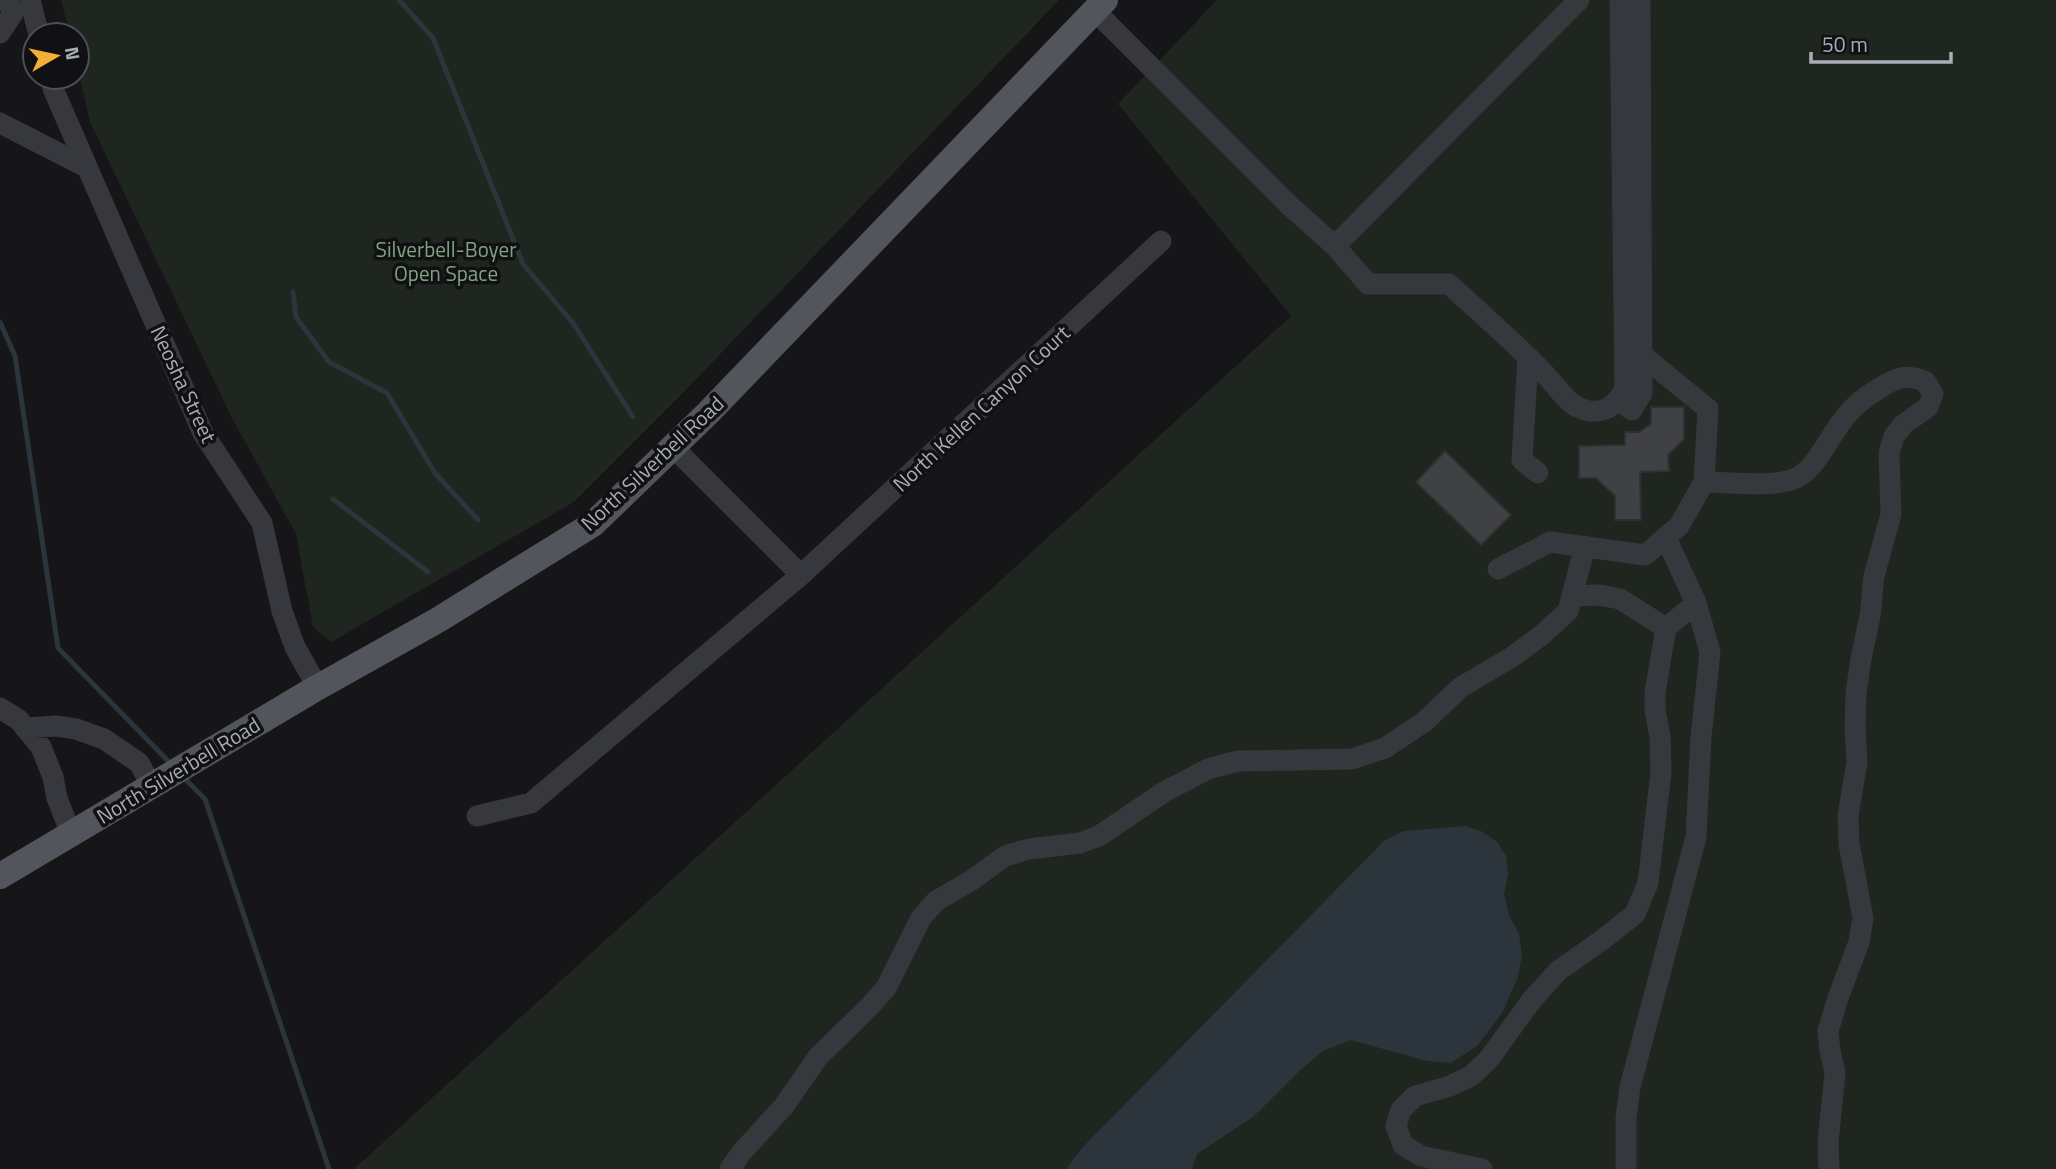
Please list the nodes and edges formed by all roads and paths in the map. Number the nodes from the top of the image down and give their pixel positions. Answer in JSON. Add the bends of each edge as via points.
{"nodes":[{"id":1,"x":6,"y":0,"type":"edge"},
{"id":2,"x":30,"y":0,"type":"edge"},
{"id":3,"x":1579,"y":0,"type":"edge"},
{"id":4,"x":1620,"y":0,"type":"edge"},
{"id":5,"x":1640,"y":0,"type":"edge"},
{"id":6,"x":1100,"y":6,"type":"edge"},
{"id":7,"x":35,"y":21,"type":"edge"},
{"id":8,"x":0,"y":33,"type":"edge"},
{"id":9,"x":54,"y":91,"type":"edge"},
{"id":10,"x":0,"y":123,"type":"edge"},
{"id":11,"x":86,"y":167,"type":"junction"},
{"id":12,"x":1161,"y":240,"type":"dead end"},
{"id":13,"x":1335,"y":246,"type":"junction"},
{"id":14,"x":1643,"y":356,"type":"junction"},
{"id":15,"x":1528,"y":357,"type":"junction"},
{"id":16,"x":1619,"y":401,"type":"junction"},
{"id":17,"x":673,"y":447,"type":"junction"},
{"id":18,"x":1538,"y":473,"type":"dead end"},
{"id":19,"x":1704,"y":482,"type":"junction"},
{"id":20,"x":1666,"y":538,"type":"junction"},
{"id":21,"x":1585,"y":547,"type":"junction"},
{"id":22,"x":1498,"y":569,"type":"dead end"},
{"id":23,"x":801,"y":575,"type":"junction"},
{"id":24,"x":1572,"y":596,"type":"junction"},
{"id":25,"x":1696,"y":604,"type":"junction"},
{"id":26,"x":1667,"y":628,"type":"junction"},
{"id":27,"x":317,"y":688,"type":"junction"},
{"id":28,"x":0,"y":708,"type":"edge"},
{"id":29,"x":25,"y":728,"type":"junction"},
{"id":30,"x":152,"y":786,"type":"junction"},
{"id":31,"x":477,"y":816,"type":"dead end"},
{"id":32,"x":71,"y":834,"type":"junction"},
{"id":33,"x":0,"y":876,"type":"edge"},
{"id":34,"x":730,"y":1169,"type":"edge"},
{"id":35,"x":1482,"y":1169,"type":"edge"},
{"id":36,"x":1626,"y":1169,"type":"edge"},
{"id":37,"x":1829,"y":1169,"type":"edge"}],
"edges":[{"from":1,"to":8,"type":"street","via":[[13,13]]},
{"from":2,"to":7,"type":"street"},
{"from":3,"to":13,"type":"street"},
{"from":4,"to":16,"type":"street","via":[[1625,388]]},
{"from":5,"to":14,"type":"street"},
{"from":6,"to":13,"type":"street","via":[[1290,206]]},
{"from":6,"to":17,"type":"main road","name":"North Silverbell Road"},
{"from":9,"to":11,"type":"street","name":"Neosha Street"},
{"from":10,"to":11,"type":"street"},
{"from":11,"to":27,"type":"street","name":"Neosha Street","via":[[203,433],[262,523],[282,611]]},
{"from":12,"to":23,"type":"street","name":"North Kellen Canyon Court"},
{"from":13,"to":15,"type":"street","via":[[1368,284],[1449,284]]},
{"from":14,"to":16,"type":"street","via":[[1642,393],[1632,410]]},
{"from":14,"to":19,"type":"street","via":[[1708,409]]},
{"from":15,"to":16,"type":"street","via":[[1575,406],[1594,411]]},
{"from":15,"to":18,"type":"street","via":[[1522,460]]},
{"from":17,"to":23,"type":"street"},
{"from":17,"to":27,"type":"main road","name":"North Silverbell Road","via":[[593,524]]},
{"from":19,"to":20,"type":"street","via":[[1679,526]]},
{"from":19,"to":37,"type":"street","via":[[1777,483],[1797,478],[1866,396],[1911,376],[1925,381],[1933,394],[1928,407],[1894,436],[1889,453],[1891,514],[1874,576],[1859,670],[1857,762],[1848,815],[1863,918],[1828,1031],[1835,1073]]},
{"from":20,"to":21,"type":"street","via":[[1646,555]]},
{"from":20,"to":25,"type":"street"},
{"from":21,"to":22,"type":"street","via":[[1550,542]]},
{"from":21,"to":24,"type":"street"},
{"from":23,"to":31,"type":"street","name":"North Kellen Canyon Court","via":[[531,803]]},
{"from":24,"to":26,"type":"street","via":[[1620,599]]},
{"from":24,"to":34,"type":"street","via":[[1568,611],[1543,635],[1461,687],[1424,722],[1385,748],[1352,759],[1237,761],[1208,769],[1099,835],[1080,843],[1005,856],[936,901],[921,918],[886,988],[818,1057],[784,1106]]},
{"from":25,"to":26,"type":"street"},
{"from":25,"to":36,"type":"street","via":[[1710,652],[1696,836],[1630,1087]]},
{"from":26,"to":35,"type":"street","via":[[1655,692],[1661,772],[1648,883],[1635,914],[1558,971],[1471,1076],[1415,1096],[1398,1118],[1403,1145],[1421,1156]]},
{"from":27,"to":30,"type":"main road","name":"North Silverbell Road"},
{"from":28,"to":29,"type":"street"},
{"from":29,"to":30,"type":"street","via":[[56,726],[104,739],[139,763]]},
{"from":29,"to":32,"type":"street","via":[[41,747]]},
{"from":30,"to":32,"type":"main road","name":"North Silverbell Road"},
{"from":32,"to":33,"type":"main road","name":"North Silverbell Road"}]}
